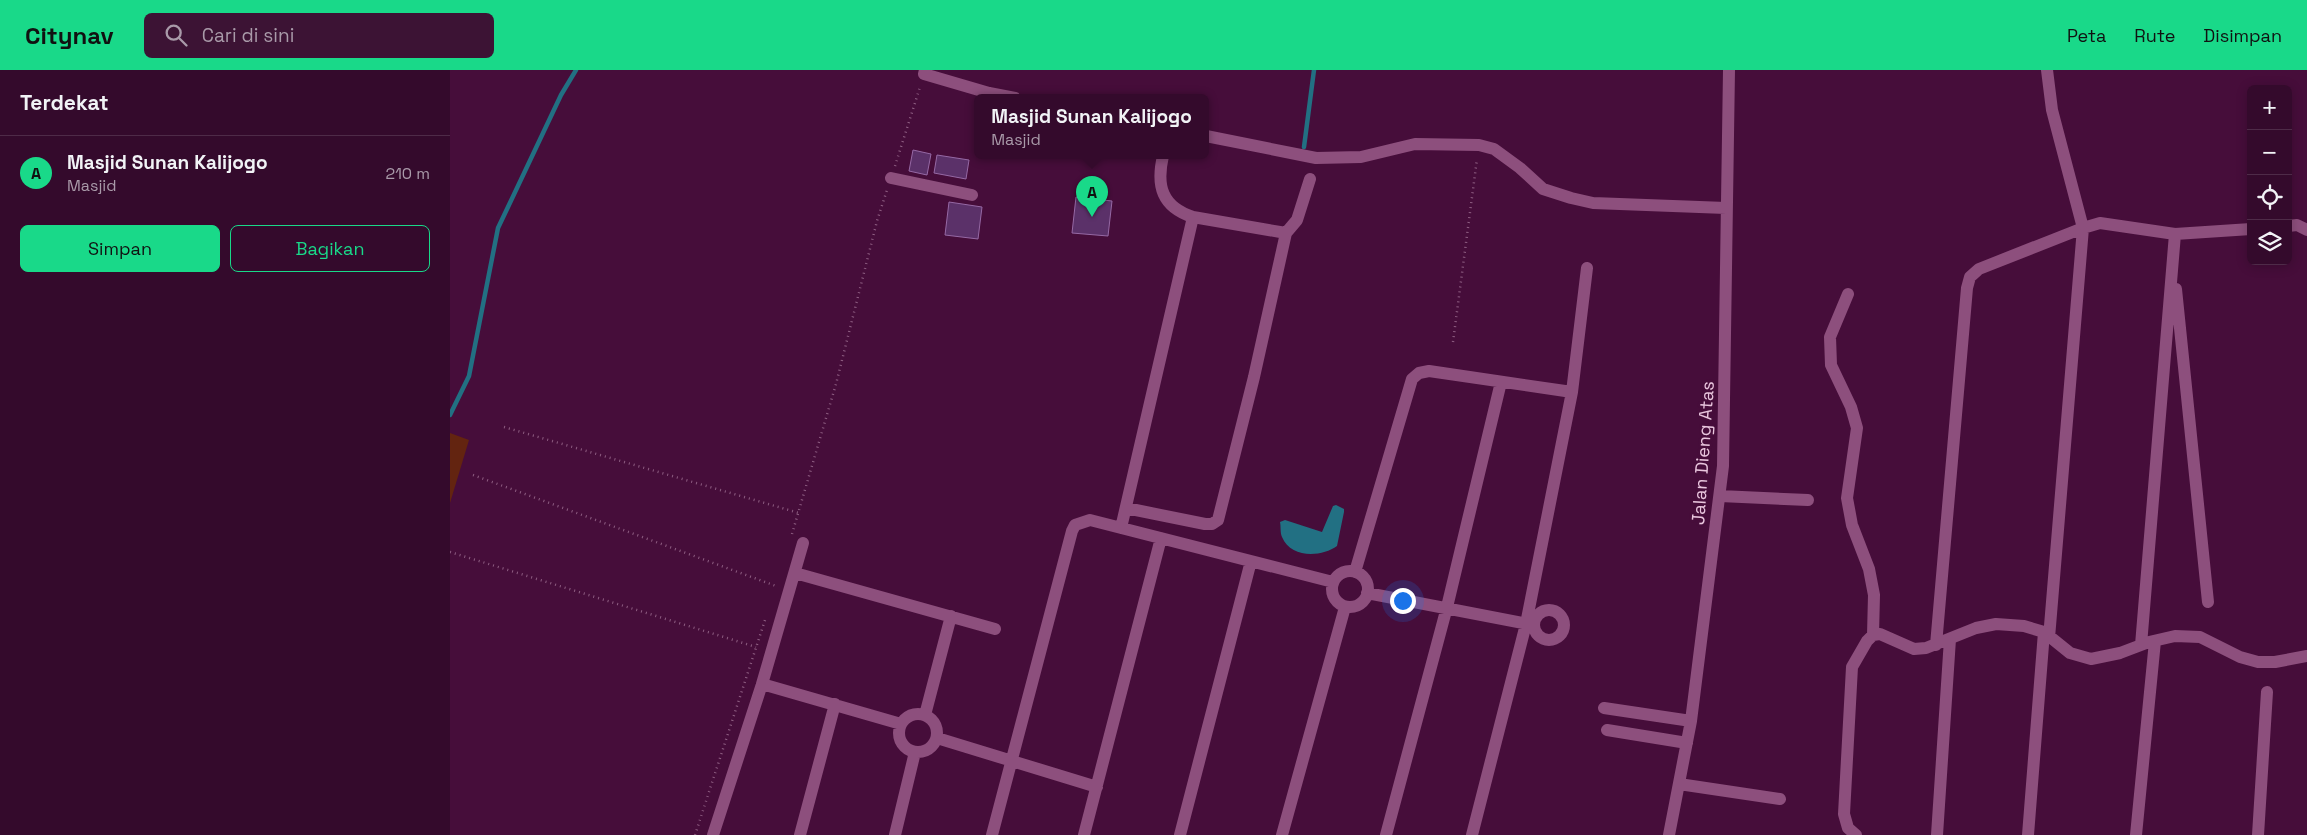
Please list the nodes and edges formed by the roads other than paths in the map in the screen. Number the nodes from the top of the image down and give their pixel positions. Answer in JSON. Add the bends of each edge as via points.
{"nodes":[{"id":1,"x":1729,"y":70,"type":"edge"},
{"id":2,"x":2047,"y":70,"type":"edge"},
{"id":3,"x":925,"y":72,"type":"edge"},
{"id":4,"x":994,"y":94,"type":"edge"},
{"id":5,"x":1209,"y":137,"type":"edge"},
{"id":6,"x":1163,"y":159,"type":"edge"},
{"id":7,"x":891,"y":178,"type":"road end"},
{"id":8,"x":1310,"y":179,"type":"dead end"},
{"id":9,"x":972,"y":195,"type":"dead end"},
{"id":10,"x":1726,"y":208,"type":"junction"},
{"id":11,"x":1193,"y":218,"type":"junction"},
{"id":12,"x":2292,"y":226,"type":"edge"},
{"id":13,"x":2083,"y":228,"type":"junction"},
{"id":14,"x":2247,"y":229,"type":"edge"},
{"id":15,"x":2307,"y":230,"type":"edge"},
{"id":16,"x":1286,"y":233,"type":"junction"},
{"id":17,"x":2175,"y":234,"type":"junction"},
{"id":18,"x":2173,"y":256,"type":"junction"},
{"id":19,"x":1587,"y":268,"type":"dead end"},
{"id":20,"x":1848,"y":294,"type":"dead end"},
{"id":21,"x":1501,"y":382,"type":"junction"},
{"id":22,"x":1572,"y":392,"type":"junction"},
{"id":23,"x":1720,"y":496,"type":"junction"},
{"id":24,"x":1808,"y":500,"type":"dead end"},
{"id":25,"x":1126,"y":508,"type":"junction"},
{"id":26,"x":1121,"y":528,"type":"junction"},
{"id":27,"x":1161,"y":538,"type":"junction"},
{"id":28,"x":797,"y":541,"type":"road end"},
{"id":29,"x":1251,"y":561,"type":"junction"},
{"id":30,"x":1355,"y":572,"type":"junction"},
{"id":31,"x":795,"y":573,"type":"junction"},
{"id":32,"x":1333,"y":582,"type":"junction"},
{"id":33,"x":1367,"y":593,"type":"junction"},
{"id":34,"x":2208,"y":602,"type":"dead end"},
{"id":35,"x":1345,"y":607,"type":"junction"},
{"id":36,"x":1447,"y":607,"type":"junction"},
{"id":37,"x":951,"y":616,"type":"junction"},
{"id":38,"x":1530,"y":624,"type":"junction"},
{"id":39,"x":995,"y":629,"type":"dead end"},
{"id":40,"x":1873,"y":635,"type":"junction"},
{"id":41,"x":2046,"y":635,"type":"junction"},
{"id":42,"x":1950,"y":640,"type":"junction"},
{"id":43,"x":2155,"y":641,"type":"junction"},
{"id":44,"x":1936,"y":645,"type":"junction"},
{"id":45,"x":2141,"y":645,"type":"junction"},
{"id":46,"x":2307,"y":656,"type":"edge"},
{"id":47,"x":762,"y":684,"type":"junction"},
{"id":48,"x":2267,"y":692,"type":"dead end"},
{"id":49,"x":834,"y":704,"type":"junction"},
{"id":50,"x":1604,"y":708,"type":"dead end"},
{"id":51,"x":925,"y":715,"type":"junction"},
{"id":52,"x":1691,"y":721,"type":"junction"},
{"id":53,"x":902,"y":724,"type":"junction"},
{"id":54,"x":1607,"y":730,"type":"dead end"},
{"id":55,"x":937,"y":738,"type":"junction"},
{"id":56,"x":1687,"y":743,"type":"junction"},
{"id":57,"x":915,"y":752,"type":"junction"},
{"id":58,"x":1013,"y":761,"type":"junction"},
{"id":59,"x":1679,"y":784,"type":"junction"},
{"id":60,"x":1097,"y":787,"type":"junction"},
{"id":61,"x":1780,"y":800,"type":"dead end"},
{"id":62,"x":713,"y":835,"type":"edge"},
{"id":63,"x":800,"y":835,"type":"edge"},
{"id":64,"x":895,"y":835,"type":"edge"},
{"id":65,"x":992,"y":835,"type":"edge"},
{"id":66,"x":1084,"y":835,"type":"edge"},
{"id":67,"x":1180,"y":835,"type":"edge"},
{"id":68,"x":1282,"y":835,"type":"edge"},
{"id":69,"x":1386,"y":835,"type":"edge"},
{"id":70,"x":1472,"y":835,"type":"edge"},
{"id":71,"x":1669,"y":835,"type":"edge"},
{"id":72,"x":1856,"y":835,"type":"edge"},
{"id":73,"x":1937,"y":835,"type":"edge"},
{"id":74,"x":2028,"y":835,"type":"edge"},
{"id":75,"x":2136,"y":835,"type":"edge"},
{"id":76,"x":2258,"y":835,"type":"edge"}],
"edges":[{"from":1,"to":10,"type":"street","name":"Jalan Dieng Atas"},
{"from":2,"to":13,"type":"street","via":[[2052,110]]},
{"from":3,"to":4,"type":"street"},
{"from":5,"to":10,"type":"street","via":[[1316,158],[1361,157],[1415,144],[1479,145],[1494,149],[1543,189],[1571,198],[1593,202]]},
{"from":6,"to":11,"type":"street","via":[[1162,191],[1169,204]]},
{"from":7,"to":9,"type":"street"},
{"from":8,"to":16,"type":"street","via":[[1297,220]]},
{"from":10,"to":23,"type":"street","name":"Jalan Dieng Atas","via":[[1726,389]]},
{"from":11,"to":16,"type":"street"},
{"from":11,"to":25,"type":"street"},
{"from":12,"to":15,"type":"street"},
{"from":13,"to":17,"type":"street","via":[[2100,223]]},
{"from":13,"to":41,"type":"street"},
{"from":13,"to":44,"type":"street","via":[[1979,269],[1970,278]]},
{"from":14,"to":17,"type":"street"},
{"from":16,"to":25,"type":"street","via":[[1218,520],[1205,524]]},
{"from":17,"to":18,"type":"street"},
{"from":18,"to":34,"type":"street"},
{"from":18,"to":45,"type":"street"},
{"from":19,"to":22,"type":"street"},
{"from":20,"to":40,"type":"street","via":[[1830,337],[1831,365],[1857,428],[1847,498],[1852,526],[1869,569],[1874,595]]},
{"from":21,"to":22,"type":"street"},
{"from":21,"to":30,"type":"street","via":[[1429,371],[1412,379]]},
{"from":21,"to":36,"type":"street"},
{"from":22,"to":38,"type":"street"},
{"from":23,"to":24,"type":"street"},
{"from":23,"to":52,"type":"street","name":"Jalan Dieng Atas"},
{"from":25,"to":26,"type":"street"},
{"from":26,"to":27,"type":"street"},
{"from":26,"to":58,"type":"street","via":[[1090,520],[1076,525],[1072,531]]},
{"from":27,"to":29,"type":"street"},
{"from":27,"to":60,"type":"street"},
{"from":28,"to":31,"type":"street"},
{"from":29,"to":32,"type":"street"},
{"from":29,"to":67,"type":"street"},
{"from":30,"to":32,"type":"street","via":[[1340,574]]},
{"from":30,"to":33,"type":"street","via":[[1366,582]]},
{"from":31,"to":37,"type":"street"},
{"from":31,"to":47,"type":"street"},
{"from":32,"to":35,"type":"street","via":[[1332,594]]},
{"from":33,"to":35,"type":"street","via":[[1356,606]]},
{"from":33,"to":36,"type":"street"},
{"from":35,"to":68,"type":"street"},
{"from":36,"to":38,"type":"street"},
{"from":36,"to":69,"type":"street"},
{"from":37,"to":39,"type":"street"},
{"from":37,"to":51,"type":"street"},
{"from":38,"to":70,"type":"street"},
{"from":40,"to":44,"type":"street","via":[[1880,634],[1914,649]]},
{"from":40,"to":72,"type":"street","via":[[1852,667],[1844,814],[1848,828]]},
{"from":41,"to":42,"type":"street","via":[[2024,626],[1996,624],[1976,628]]},
{"from":41,"to":45,"type":"street","via":[[2070,653],[2091,659],[2120,654]]},
{"from":41,"to":74,"type":"street"},
{"from":42,"to":44,"type":"street"},
{"from":42,"to":73,"type":"street"},
{"from":43,"to":45,"type":"street"},
{"from":43,"to":46,"type":"street","via":[[2175,636],[2200,636],[2240,657],[2258,662]]},
{"from":43,"to":75,"type":"street"},
{"from":47,"to":49,"type":"street"},
{"from":47,"to":62,"type":"street"},
{"from":48,"to":76,"type":"street"},
{"from":49,"to":53,"type":"street"},
{"from":49,"to":63,"type":"street"},
{"from":50,"to":52,"type":"street"},
{"from":51,"to":53,"type":"street","via":[[914,714]]},
{"from":51,"to":55,"type":"street","via":[[937,727]]},
{"from":52,"to":56,"type":"street","name":"Jalan Dieng Atas"},
{"from":53,"to":57,"type":"street","via":[[901,742]]},
{"from":54,"to":56,"type":"street"},
{"from":55,"to":57,"type":"street","via":[[926,751]]},
{"from":55,"to":58,"type":"street"},
{"from":56,"to":59,"type":"street","name":"Jalan Dieng Atas"},
{"from":57,"to":64,"type":"street"},
{"from":58,"to":60,"type":"street"},
{"from":58,"to":65,"type":"street"},
{"from":59,"to":61,"type":"street"},
{"from":59,"to":71,"type":"street","name":"Jalan Dieng Atas"},
{"from":60,"to":66,"type":"street"}]}
